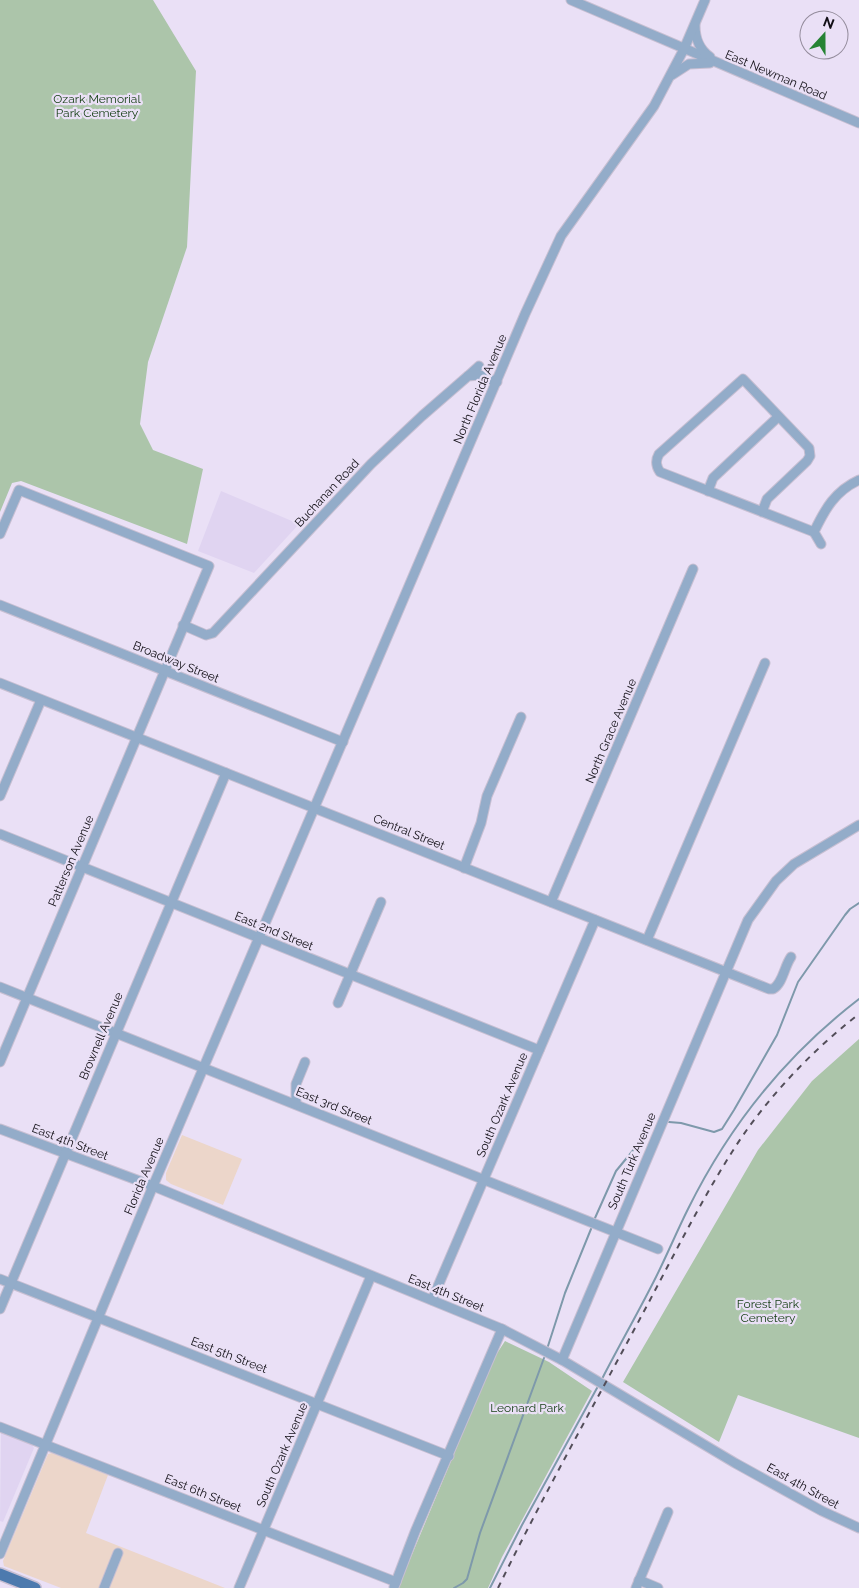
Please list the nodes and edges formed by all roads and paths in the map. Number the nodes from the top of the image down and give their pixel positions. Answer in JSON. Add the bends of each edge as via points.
{"nodes":[{"id":1,"x":571,"y":0,"type":"edge"},
{"id":2,"x":705,"y":0,"type":"edge"},
{"id":3,"x":695,"y":22,"type":"junction"},
{"id":4,"x":684,"y":49,"type":"junction"},
{"id":5,"x":723,"y":66,"type":"junction"},
{"id":6,"x":669,"y":76,"type":"junction"},
{"id":7,"x":859,"y":123,"type":"edge"},
{"id":8,"x":479,"y":366,"type":"dead end"},
{"id":9,"x":466,"y":378,"type":"junction"},
{"id":10,"x":497,"y":382,"type":"junction"},
{"id":11,"x":778,"y":417,"type":"junction"},
{"id":12,"x":859,"y":480,"type":"edge"},
{"id":13,"x":708,"y":491,"type":"junction"},
{"id":14,"x":762,"y":512,"type":"junction"},
{"id":15,"x":814,"y":532,"type":"junction"},
{"id":16,"x":0,"y":534,"type":"edge"},
{"id":17,"x":821,"y":544,"type":"dead end"},
{"id":18,"x":693,"y":569,"type":"dead end"},
{"id":19,"x":0,"y":605,"type":"edge"},
{"id":20,"x":183,"y":625,"type":"junction"},
{"id":21,"x":765,"y":663,"type":"dead end"},
{"id":22,"x":164,"y":670,"type":"junction"},
{"id":23,"x":0,"y":684,"type":"edge"},
{"id":24,"x":41,"y":700,"type":"junction"},
{"id":25,"x":520,"y":717,"type":"dead end"},
{"id":26,"x":137,"y":738,"type":"junction"},
{"id":27,"x":343,"y":742,"type":"junction"},
{"id":28,"x":226,"y":773,"type":"junction"},
{"id":29,"x":0,"y":796,"type":"edge"},
{"id":30,"x":315,"y":808,"type":"junction"},
{"id":31,"x":859,"y":825,"type":"edge"},
{"id":32,"x":0,"y":834,"type":"edge"},
{"id":33,"x":82,"y":867,"type":"junction"},
{"id":34,"x":464,"y":868,"type":"junction"},
{"id":35,"x":382,"y":902,"type":"dead end"},
{"id":36,"x":551,"y":902,"type":"junction"},
{"id":37,"x":171,"y":903,"type":"junction"},
{"id":38,"x":595,"y":920,"type":"junction"},
{"id":39,"x":259,"y":939,"type":"junction"},
{"id":40,"x":647,"y":940,"type":"junction"},
{"id":41,"x":792,"y":957,"type":"dead end"},
{"id":42,"x":726,"y":971,"type":"junction"},
{"id":43,"x":350,"y":975,"type":"junction"},
{"id":44,"x":0,"y":987,"type":"edge"},
{"id":45,"x":28,"y":998,"type":"junction"},
{"id":46,"x":338,"y":1003,"type":"dead end"},
{"id":47,"x":117,"y":1033,"type":"junction"},
{"id":48,"x":539,"y":1050,"type":"junction"},
{"id":49,"x":0,"y":1062,"type":"edge"},
{"id":50,"x":306,"y":1062,"type":"dead end"},
{"id":51,"x":204,"y":1068,"type":"junction"},
{"id":52,"x":296,"y":1104,"type":"junction"},
{"id":53,"x":0,"y":1129,"type":"edge"},
{"id":54,"x":65,"y":1153,"type":"junction"},
{"id":55,"x":484,"y":1179,"type":"junction"},
{"id":56,"x":153,"y":1186,"type":"junction"},
{"id":57,"x":616,"y":1232,"type":"junction"},
{"id":58,"x":658,"y":1249,"type":"dead end"},
{"id":59,"x":371,"y":1276,"type":"junction"},
{"id":60,"x":0,"y":1279,"type":"edge"},
{"id":61,"x":11,"y":1284,"type":"junction"},
{"id":62,"x":432,"y":1300,"type":"junction"},
{"id":63,"x":0,"y":1310,"type":"edge"},
{"id":64,"x":99,"y":1318,"type":"junction"},
{"id":65,"x":502,"y":1329,"type":"junction"},
{"id":66,"x":562,"y":1360,"type":"junction"},
{"id":67,"x":317,"y":1403,"type":"junction"},
{"id":68,"x":0,"y":1427,"type":"edge"},
{"id":69,"x":45,"y":1444,"type":"junction"},
{"id":70,"x":449,"y":1456,"type":"junction"},
{"id":71,"x":668,"y":1512,"type":"dead end"},
{"id":72,"x":859,"y":1528,"type":"edge"},
{"id":73,"x":263,"y":1530,"type":"junction"},
{"id":74,"x":118,"y":1553,"type":"dead end"},
{"id":75,"x":0,"y":1554,"type":"edge"},
{"id":76,"x":0,"y":1574,"type":"edge"},
{"id":77,"x":638,"y":1584,"type":"edge"},
{"id":78,"x":395,"y":1585,"type":"edge"},
{"id":79,"x":35,"y":1588,"type":"edge"},
{"id":80,"x":104,"y":1588,"type":"edge"},
{"id":81,"x":239,"y":1588,"type":"edge"},
{"id":82,"x":658,"y":1588,"type":"edge"}],
"edges":[{"from":1,"to":4,"type":"street","name":"East Newman Road"},
{"from":2,"to":3,"type":"street","name":"North Florida Avenue"},
{"from":3,"to":4,"type":"street","name":"North Florida Avenue"},
{"from":3,"to":5,"type":"street","via":[[700,48]]},
{"from":4,"to":5,"type":"street","name":"East Newman Road"},
{"from":4,"to":6,"type":"street","name":"North Florida Avenue"},
{"from":5,"to":6,"type":"street","via":[[696,63]]},
{"from":5,"to":7,"type":"street","name":"East Newman Road"},
{"from":6,"to":10,"type":"street","name":"North Florida Avenue","via":[[654,106],[561,236]]},
{"from":8,"to":9,"type":"street"},
{"from":9,"to":10,"type":"street","via":[[477,375]]},
{"from":9,"to":20,"type":"street","name":"Buchanan Road","via":[[371,464],[213,633],[206,634]]},
{"from":10,"to":27,"type":"street","name":"North Florida Avenue"},
{"from":11,"to":13,"type":"street","via":[[713,478]]},
{"from":11,"to":13,"type":"street","via":[[743,380],[659,454],[656,462],[660,472]]},
{"from":11,"to":14,"type":"street","via":[[809,448],[810,456],[767,499]]},
{"from":12,"to":15,"type":"street","via":[[832,499]]},
{"from":13,"to":14,"type":"street"},
{"from":14,"to":15,"type":"street"},
{"from":15,"to":17,"type":"street"},
{"from":16,"to":20,"type":"street","name":"Patterson Avenue","via":[[19,490],[209,566]]},
{"from":18,"to":36,"type":"street","name":"North Grace Avenue"},
{"from":19,"to":22,"type":"street","name":"Broadway Street"},
{"from":20,"to":22,"type":"street","name":"Patterson Avenue"},
{"from":21,"to":40,"type":"street"},
{"from":22,"to":26,"type":"street","name":"Patterson Avenue"},
{"from":22,"to":27,"type":"street","name":"Broadway Street"},
{"from":23,"to":24,"type":"street","name":"Central Street"},
{"from":24,"to":26,"type":"street","name":"Central Street"},
{"from":24,"to":29,"type":"street"},
{"from":25,"to":34,"type":"street","via":[[487,796],[481,823]]},
{"from":26,"to":28,"type":"street","name":"Central Street"},
{"from":26,"to":33,"type":"street","name":"Patterson Avenue"},
{"from":27,"to":30,"type":"street","name":"North Florida Avenue"},
{"from":28,"to":30,"type":"street","name":"Central Street"},
{"from":28,"to":37,"type":"street","name":"Brownell Avenue"},
{"from":30,"to":34,"type":"street","name":"Central Street"},
{"from":30,"to":39,"type":"street","name":"Florida Avenue"},
{"from":31,"to":42,"type":"street","name":"South Turk Avenue","via":[[794,864],[776,881],[748,920]]},
{"from":32,"to":33,"type":"street","name":"East 2nd Street"},
{"from":33,"to":37,"type":"street","name":"East 2nd Street"},
{"from":33,"to":45,"type":"street","name":"Patterson Avenue"},
{"from":34,"to":36,"type":"street","name":"Central Street"},
{"from":35,"to":43,"type":"street"},
{"from":36,"to":38,"type":"street","name":"Central Street"},
{"from":37,"to":39,"type":"street","name":"East 2nd Street"},
{"from":37,"to":47,"type":"street","name":"Brownell Avenue"},
{"from":38,"to":40,"type":"street","name":"Central Street"},
{"from":38,"to":48,"type":"street","name":"South Ozark Avenue"},
{"from":39,"to":43,"type":"street","name":"East 2nd Street"},
{"from":39,"to":51,"type":"street","name":"Florida Avenue"},
{"from":40,"to":42,"type":"street","name":"Central Street"},
{"from":41,"to":42,"type":"street","name":"Central Street","via":[[780,984],[773,989]]},
{"from":42,"to":57,"type":"street","name":"South Turk Avenue"},
{"from":43,"to":46,"type":"street"},
{"from":43,"to":48,"type":"street","name":"East 2nd Street"},
{"from":44,"to":45,"type":"street","name":"East 3rd Street"},
{"from":45,"to":47,"type":"street","name":"East 3rd Street"},
{"from":45,"to":49,"type":"street","name":"Patterson Avenue"},
{"from":47,"to":51,"type":"street","name":"East 3rd Street"},
{"from":47,"to":54,"type":"street","name":"Brownell Avenue"},
{"from":48,"to":55,"type":"street","name":"South Ozark Avenue"},
{"from":50,"to":52,"type":"street","via":[[295,1088]]},
{"from":51,"to":52,"type":"street","name":"East 3rd Street"},
{"from":51,"to":56,"type":"street","name":"Florida Avenue"},
{"from":52,"to":55,"type":"street","name":"East 3rd Street"},
{"from":53,"to":54,"type":"street","name":"East 4th Street"},
{"from":54,"to":56,"type":"street","name":"East 4th Street"},
{"from":54,"to":61,"type":"street","name":"Brownell Avenue"},
{"from":55,"to":57,"type":"street","name":"East 3rd Street"},
{"from":55,"to":62,"type":"street","name":"South Ozark Avenue"},
{"from":56,"to":59,"type":"street","name":"East 4th Street"},
{"from":56,"to":64,"type":"street","name":"Florida Avenue"},
{"from":57,"to":58,"type":"street","name":"East 3rd Street"},
{"from":57,"to":66,"type":"street","name":"South Turk Avenue"},
{"from":59,"to":62,"type":"street","name":"East 4th Street"},
{"from":59,"to":67,"type":"street","name":"South Ozark Avenue"},
{"from":60,"to":61,"type":"street","name":"East 5th Street"},
{"from":61,"to":63,"type":"street","name":"Brownell Avenue"},
{"from":61,"to":64,"type":"street","name":"East 5th Street"},
{"from":62,"to":65,"type":"street","name":"East 4th Street"},
{"from":64,"to":67,"type":"street","name":"East 5th Street"},
{"from":64,"to":69,"type":"street","name":"Florida Avenue"},
{"from":65,"to":66,"type":"street","name":"East 4th Street"},
{"from":65,"to":70,"type":"street"},
{"from":66,"to":72,"type":"street","name":"East 4th Street","via":[[734,1462]]},
{"from":67,"to":70,"type":"street","name":"East 5th Street"},
{"from":67,"to":73,"type":"street","name":"South Ozark Avenue"},
{"from":68,"to":69,"type":"street","name":"East 6th Street"},
{"from":69,"to":73,"type":"street","name":"East 6th Street"},
{"from":69,"to":75,"type":"street","name":"Florida Avenue"},
{"from":70,"to":78,"type":"street"},
{"from":71,"to":77,"type":"street"},
{"from":73,"to":78,"type":"street","name":"East 6th Street"},
{"from":73,"to":81,"type":"street","name":"South Ozark Avenue"},
{"from":74,"to":80,"type":"street"},
{"from":76,"to":79,"type":"main road"},
{"from":77,"to":82,"type":"street"}]}
